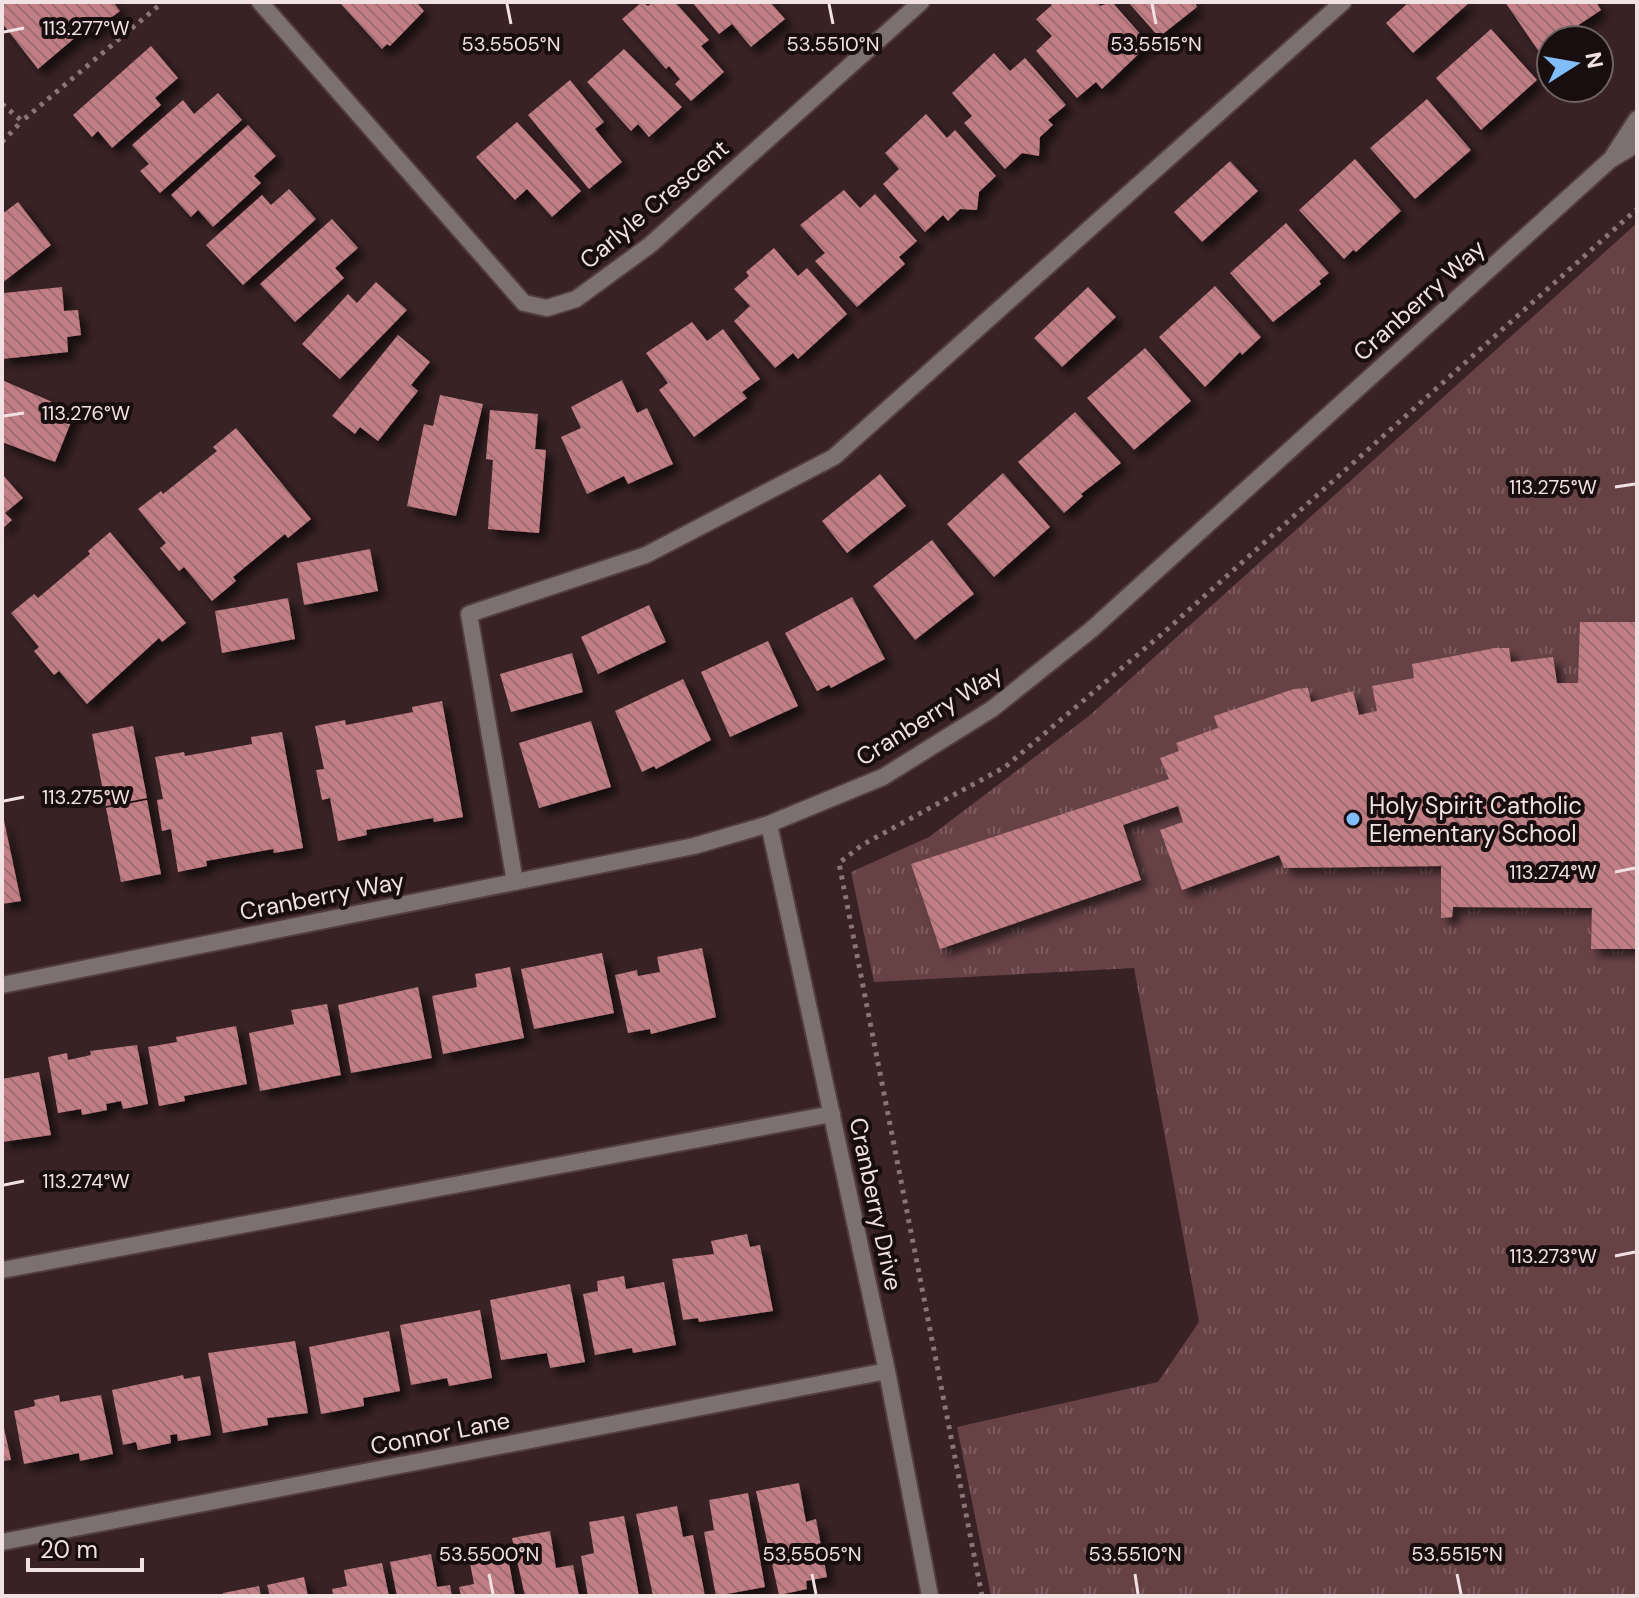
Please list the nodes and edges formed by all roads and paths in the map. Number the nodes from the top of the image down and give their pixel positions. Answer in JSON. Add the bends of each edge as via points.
{"nodes":[{"id":1,"x":163,"y":2,"type":"edge"},
{"id":2,"x":260,"y":2,"type":"edge"},
{"id":3,"x":921,"y":2,"type":"edge"},
{"id":4,"x":1343,"y":2,"type":"edge"},
{"id":5,"x":2,"y":104,"type":"edge"},
{"id":6,"x":1637,"y":119,"type":"edge"},
{"id":7,"x":22,"y":121,"type":"junction"},
{"id":8,"x":2,"y":142,"type":"edge"},
{"id":9,"x":1637,"y":144,"type":"edge"},
{"id":10,"x":1610,"y":160,"type":"junction"},
{"id":11,"x":1637,"y":209,"type":"edge"},
{"id":12,"x":769,"y":824,"type":"junction"},
{"id":13,"x":515,"y":882,"type":"junction"},
{"id":14,"x":2,"y":985,"type":"edge"},
{"id":15,"x":832,"y":1114,"type":"junction"},
{"id":16,"x":2,"y":1270,"type":"edge"},
{"id":17,"x":887,"y":1371,"type":"junction"},
{"id":18,"x":2,"y":1542,"type":"edge"},
{"id":19,"x":930,"y":1596,"type":"edge"},
{"id":20,"x":982,"y":1596,"type":"edge"}],
"edges":[{"from":1,"to":7,"type":"path"},
{"from":2,"to":3,"type":"street","name":"Carlyle Crescent","via":[[524,303],[547,308],[576,299],[650,245]]},
{"from":4,"to":13,"type":"street","via":[[834,457],[646,555],[469,614]]},
{"from":5,"to":7,"type":"path"},
{"from":6,"to":10,"type":"street","name":"Cranberry Way"},
{"from":7,"to":8,"type":"path"},
{"from":9,"to":10,"type":"street","name":"Cranberry Way"},
{"from":10,"to":12,"type":"street","name":"Cranberry Way","via":[[1101,621],[992,709],[883,777]]},
{"from":11,"to":20,"type":"path","via":[[1162,634],[1005,767],[862,845],[839,863]]},
{"from":12,"to":13,"type":"street","name":"Cranberry Way","via":[[694,846]]},
{"from":12,"to":15,"type":"street","name":"Cranberry Drive"},
{"from":13,"to":14,"type":"street","name":"Cranberry Way"},
{"from":15,"to":16,"type":"street"},
{"from":15,"to":17,"type":"street","name":"Cranberry Drive"},
{"from":17,"to":18,"type":"street","name":"Connor Lane"},
{"from":17,"to":19,"type":"street","name":"Cranberry Drive"}]}
